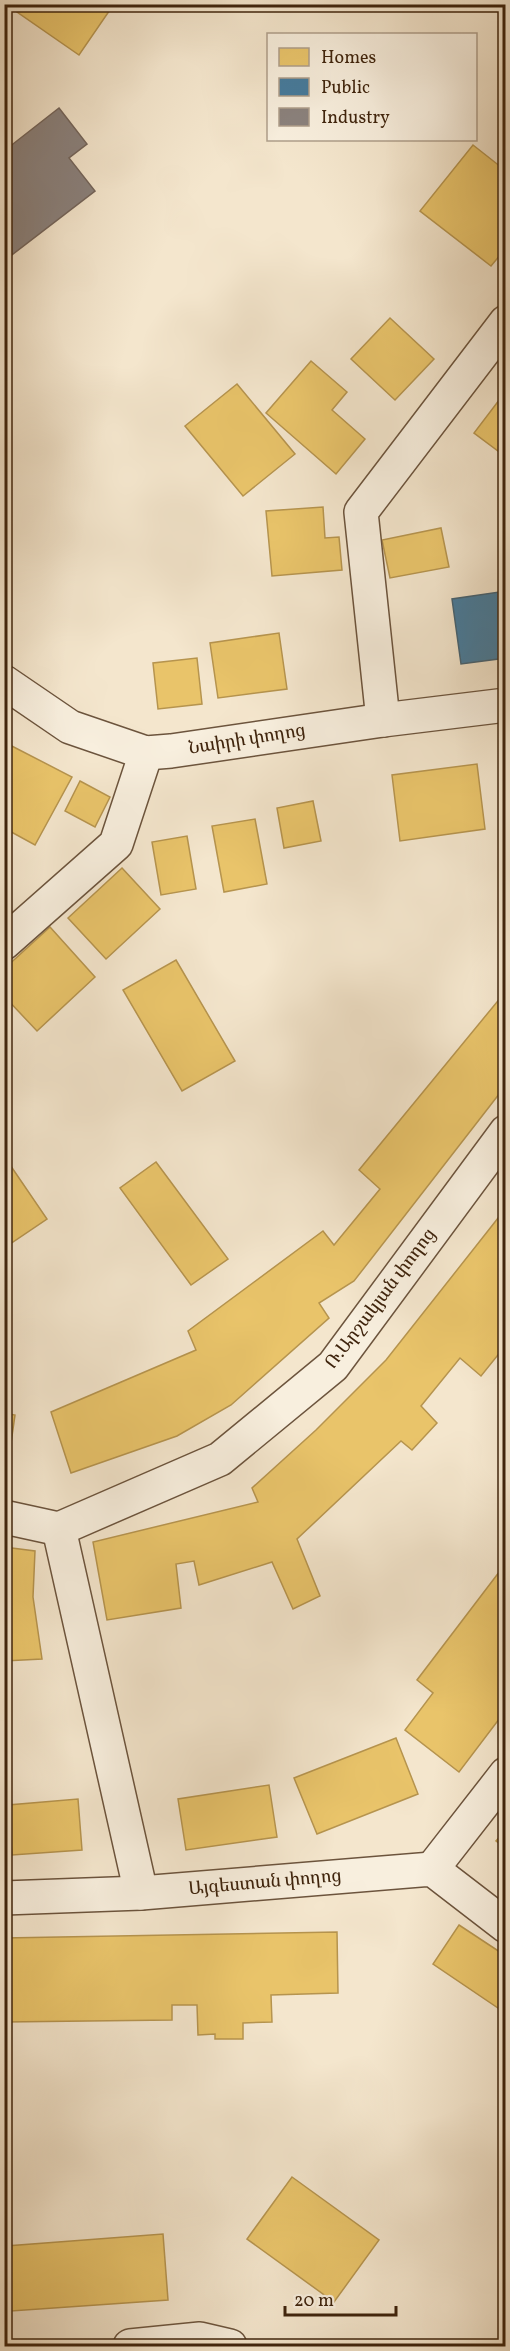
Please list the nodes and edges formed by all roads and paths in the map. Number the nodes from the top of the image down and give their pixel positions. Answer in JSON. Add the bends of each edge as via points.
{"nodes":[{"id":1,"x":506,"y":322,"type":"edge"},
{"id":2,"x":4,"y":682,"type":"edge"},
{"id":3,"x":506,"y":705,"type":"edge"},
{"id":4,"x":383,"y":720,"type":"junction"},
{"id":5,"x":146,"y":753,"type":"junction"},
{"id":6,"x":4,"y":943,"type":"edge"},
{"id":7,"x":506,"y":1132,"type":"edge"},
{"id":8,"x":4,"y":1516,"type":"edge"},
{"id":9,"x":59,"y":1529,"type":"junction"},
{"id":10,"x":506,"y":1774,"type":"edge"},
{"id":11,"x":432,"y":1869,"type":"junction"},
{"id":12,"x":141,"y":1893,"type":"junction"},
{"id":13,"x":4,"y":1898,"type":"edge"},
{"id":14,"x":506,"y":1926,"type":"edge"},
{"id":15,"x":130,"y":2346,"type":"edge"},
{"id":16,"x":230,"y":2346,"type":"edge"}],
"edges":[{"from":1,"to":4,"type":"street","via":[[362,512]]},
{"from":2,"to":5,"type":"street","name":"Նաիրի փողոց","via":[[70,727]]},
{"from":3,"to":4,"type":"street","name":"Նաիրի փողոց"},
{"from":4,"to":5,"type":"street","name":"Նաիրի փողոց"},
{"from":5,"to":6,"type":"street","via":[[116,844]]},
{"from":7,"to":9,"type":"street","name":"Ռ.Արշակյան փողոց","via":[[333,1366],[220,1459]]},
{"from":8,"to":9,"type":"street"},
{"from":9,"to":12,"type":"street"},
{"from":10,"to":11,"type":"street"},
{"from":11,"to":12,"type":"street","name":"Այգեստան փողոց"},
{"from":11,"to":14,"type":"street"},
{"from":12,"to":13,"type":"street","name":"Այգեստան փողոց"},
{"from":15,"to":16,"type":"street","via":[[200,2339]]}]}
